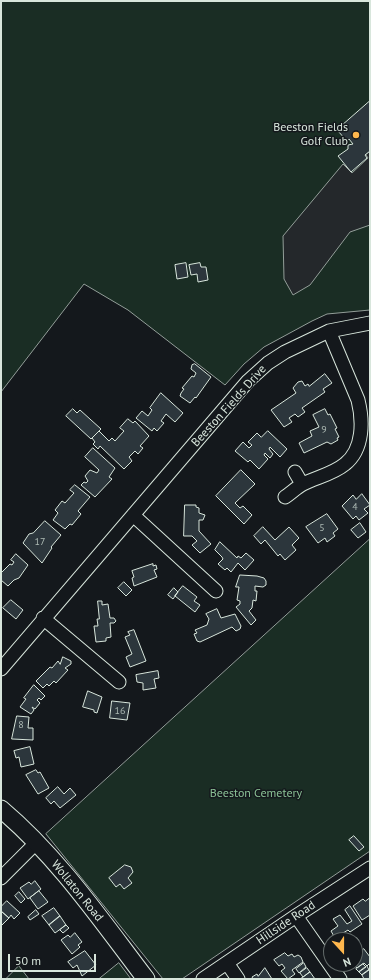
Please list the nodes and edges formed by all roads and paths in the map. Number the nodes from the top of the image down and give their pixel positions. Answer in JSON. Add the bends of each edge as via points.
{"nodes":[{"id":1,"x":370,"y":323,"type":"edge"},
{"id":2,"x":328,"y":331,"type":"junction"},
{"id":3,"x":295,"y":472,"type":"dead end"},
{"id":4,"x":302,"y":484,"type":"junction"},
{"id":5,"x":285,"y":497,"type":"dead end"},
{"id":6,"x":133,"y":515,"type":"junction"},
{"id":7,"x":216,"y":591,"type":"dead end"},
{"id":8,"x":43,"y":618,"type":"junction"},
{"id":9,"x":1,"y":669,"type":"edge"},
{"id":10,"x":119,"y":682,"type":"dead end"},
{"id":11,"x":1,"y":809,"type":"edge"},
{"id":12,"x":37,"y":842,"type":"junction"},
{"id":13,"x":370,"y":868,"type":"edge"},
{"id":14,"x":1,"y":878,"type":"edge"},
{"id":15,"x":296,"y":916,"type":"junction"},
{"id":16,"x":227,"y":963,"type":"junction"},
{"id":17,"x":146,"y":979,"type":"edge"},
{"id":18,"x":203,"y":979,"type":"edge"},
{"id":19,"x":238,"y":979,"type":"edge"},
{"id":20,"x":340,"y":979,"type":"edge"}],
"edges":[{"from":1,"to":2,"type":"street","name":"Beeston Fields Drive"},
{"from":2,"to":4,"type":"street","via":[[358,400],[361,411],[360,436],[355,453],[346,464]]},
{"from":2,"to":6,"type":"street","name":"Beeston Fields Drive","via":[[285,352],[248,381]]},
{"from":3,"to":4,"type":"street"},
{"from":4,"to":5,"type":"street"},
{"from":6,"to":7,"type":"street"},
{"from":6,"to":8,"type":"street","name":"Beeston Fields Drive"},
{"from":8,"to":9,"type":"street","name":"Beeston Fields Drive"},
{"from":8,"to":10,"type":"street"},
{"from":11,"to":12,"type":"main road","name":"Wollaton Road"},
{"from":12,"to":14,"type":"street"},
{"from":12,"to":17,"type":"main road","name":"Wollaton Road"},
{"from":13,"to":15,"type":"street","name":"Hillside Road"},
{"from":15,"to":16,"type":"street","name":"Hillside Road"},
{"from":15,"to":20,"type":"street"},
{"from":16,"to":18,"type":"street","name":"Hillside Road"},
{"from":16,"to":19,"type":"street"}]}
